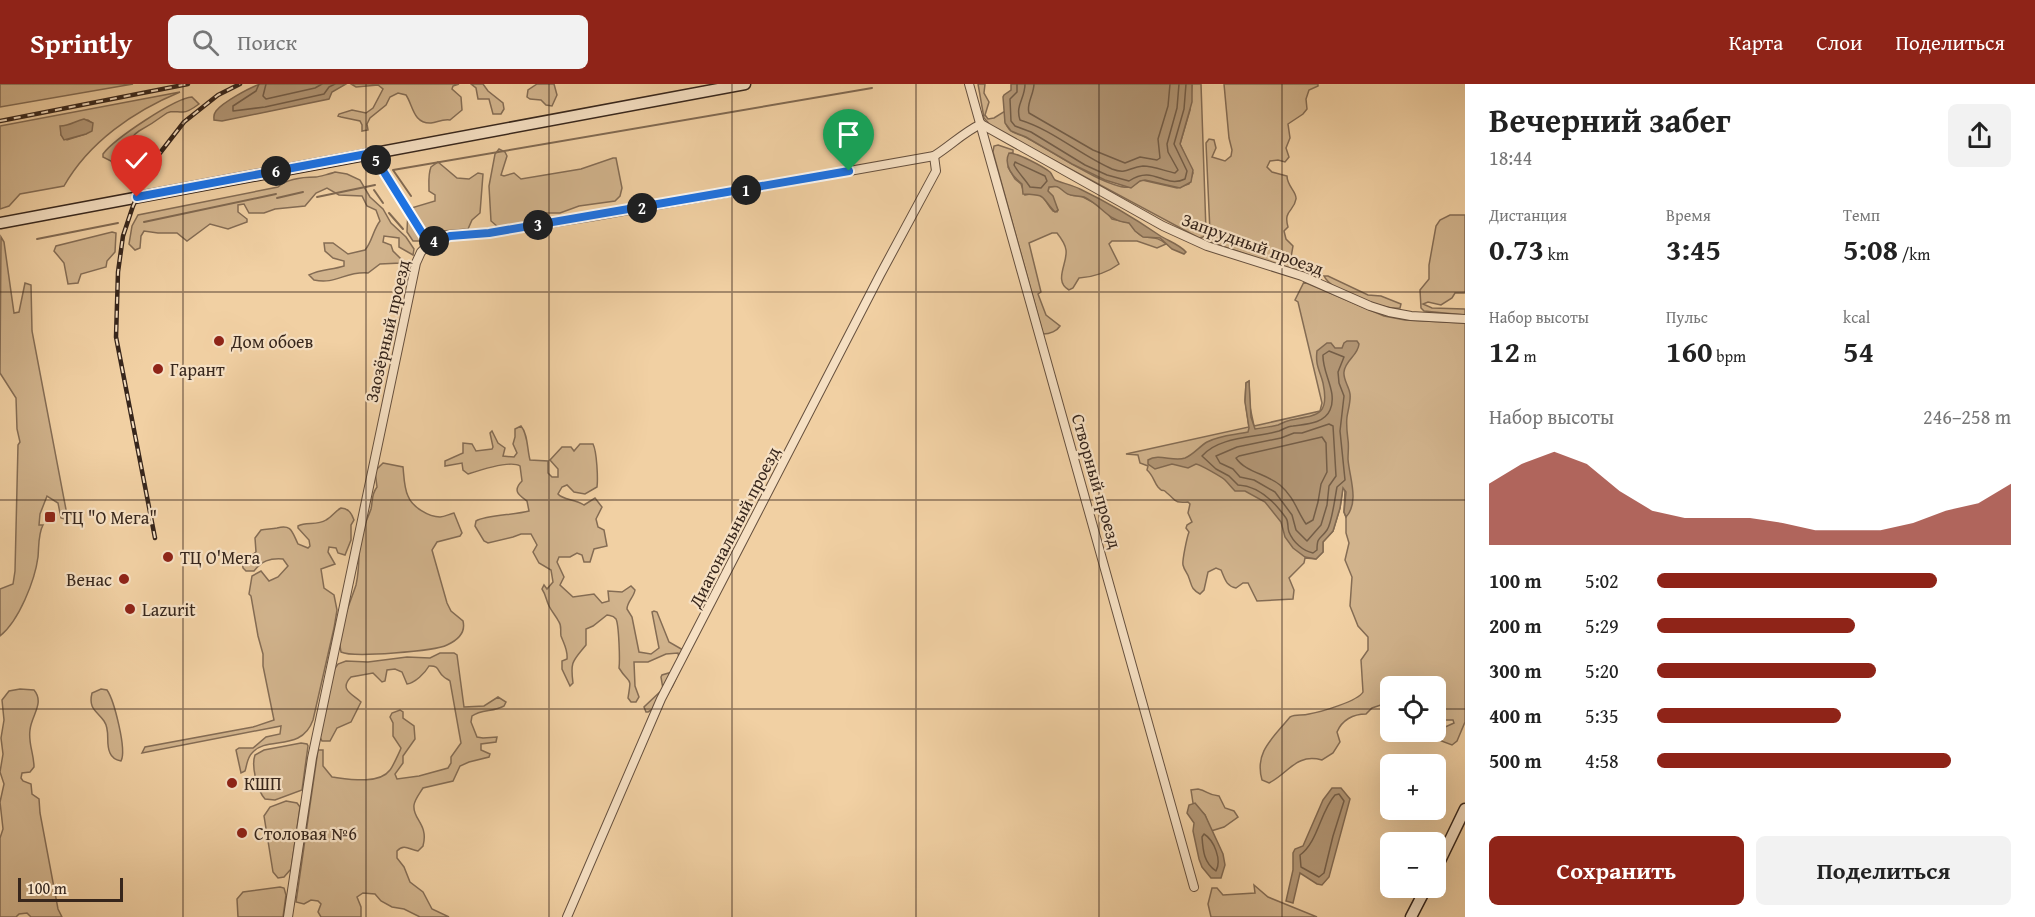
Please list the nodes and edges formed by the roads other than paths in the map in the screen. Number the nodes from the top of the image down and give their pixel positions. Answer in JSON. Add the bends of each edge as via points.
{"nodes":[{"id":1,"x":745,"y":84,"type":"edge"},
{"id":2,"x":969,"y":84,"type":"edge"},
{"id":3,"x":981,"y":124,"type":"junction"},
{"id":4,"x":372,"y":153,"type":"junction"},
{"id":5,"x":934,"y":156,"type":"junction"},
{"id":6,"x":0,"y":223,"type":"edge"},
{"id":7,"x":429,"y":244,"type":"junction"},
{"id":8,"x":1465,"y":319,"type":"edge"},
{"id":9,"x":1465,"y":809,"type":"edge"},
{"id":10,"x":1446,"y":848,"type":"edge"},
{"id":11,"x":1194,"y":887,"type":"dead end"},
{"id":12,"x":1421,"y":898,"type":"edge"},
{"id":13,"x":288,"y":917,"type":"edge"},
{"id":14,"x":567,"y":917,"type":"edge"},
{"id":15,"x":1411,"y":917,"type":"edge"}],
"edges":[{"from":1,"to":4,"type":"main road"},
{"from":2,"to":3,"type":"street","name":"Створный проезд"},
{"from":3,"to":5,"type":"street","name":"Заозёрный проезд"},
{"from":3,"to":8,"type":"street","name":"Запрудный проезд","via":[[1163,226],[1207,246],[1302,276],[1389,312]]},
{"from":3,"to":11,"type":"street","name":"Створный проезд"},
{"from":4,"to":6,"type":"main road"},
{"from":4,"to":7,"type":"street"},
{"from":5,"to":7,"type":"street","name":"Заозёрный проезд","via":[[501,232],[450,236]]},
{"from":5,"to":14,"type":"street","name":"Диагональный проезд","via":[[936,171],[661,699]]},
{"from":7,"to":13,"type":"street","name":"Заозёрный проезд","via":[[416,263],[336,642],[312,758]]},
{"from":9,"to":10,"type":"main road"},
{"from":12,"to":15,"type":"main road"}]}
